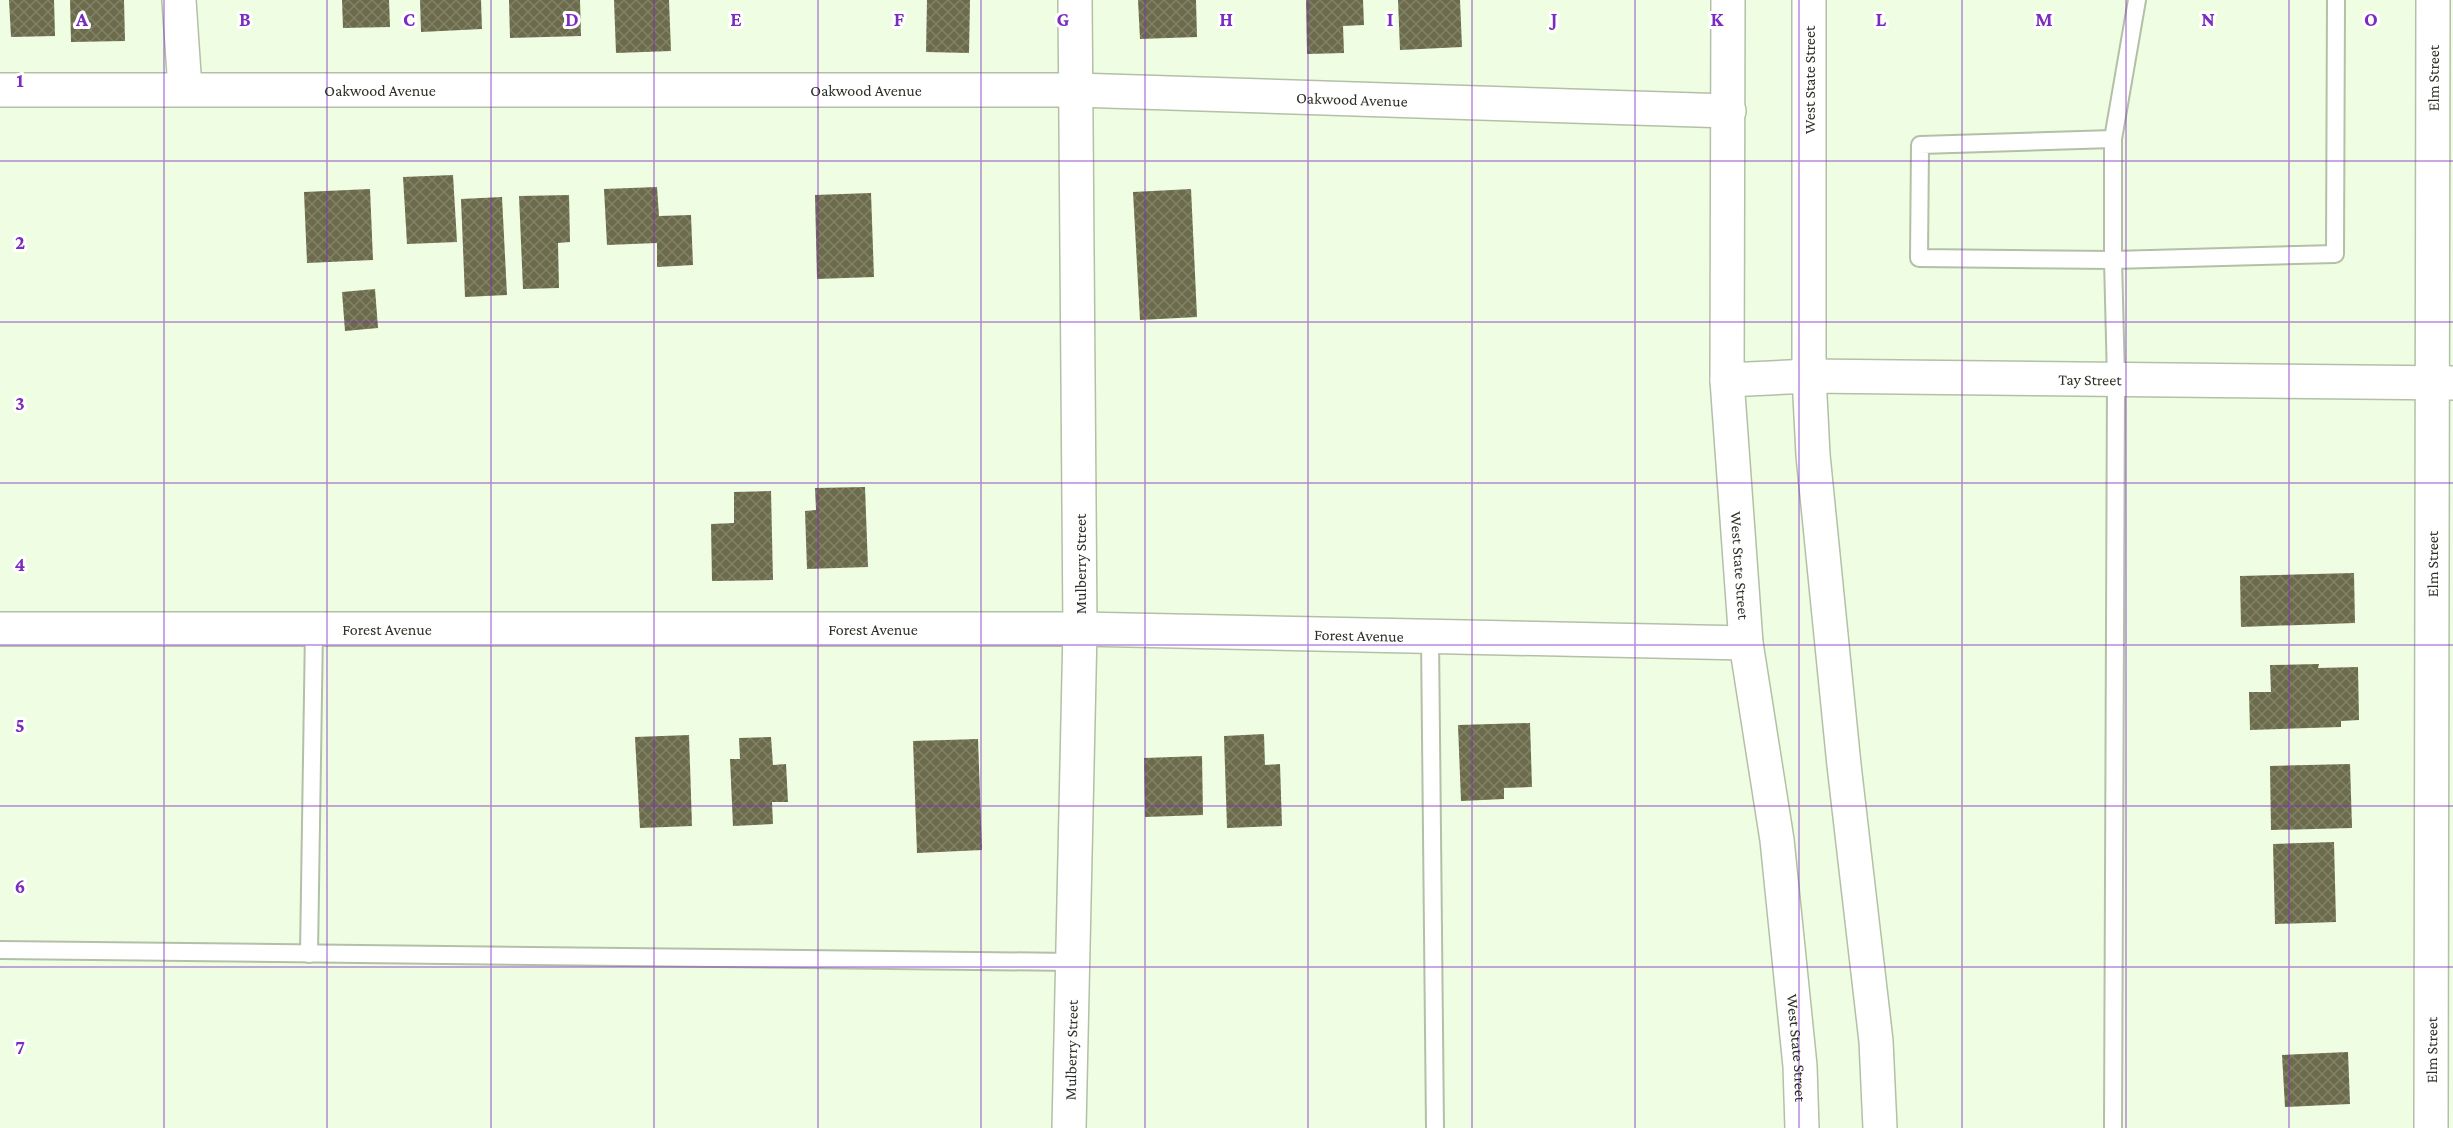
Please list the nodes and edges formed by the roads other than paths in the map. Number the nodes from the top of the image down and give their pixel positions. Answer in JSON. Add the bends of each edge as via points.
{"nodes":[{"id":1,"x":179,"y":0,"type":"edge"},
{"id":2,"x":1075,"y":0,"type":"edge"},
{"id":3,"x":1728,"y":0,"type":"edge"},
{"id":4,"x":1809,"y":0,"type":"edge"},
{"id":5,"x":2137,"y":0,"type":"edge"},
{"id":6,"x":2337,"y":0,"type":"edge"},
{"id":7,"x":2433,"y":0,"type":"edge"},
{"id":8,"x":185,"y":89,"type":"junction"},
{"id":9,"x":0,"y":90,"type":"edge"},
{"id":10,"x":1076,"y":90,"type":"junction"},
{"id":11,"x":1729,"y":111,"type":"junction"},
{"id":12,"x":2113,"y":138,"type":"junction"},
{"id":13,"x":2113,"y":260,"type":"junction"},
{"id":14,"x":1809,"y":376,"type":"junction"},
{"id":15,"x":2116,"y":379,"type":"junction"},
{"id":16,"x":1727,"y":380,"type":"junction"},
{"id":17,"x":2443,"y":383,"type":"edge"},
{"id":18,"x":0,"y":629,"type":"edge"},
{"id":19,"x":314,"y":629,"type":"junction"},
{"id":20,"x":1080,"y":629,"type":"junction"},
{"id":21,"x":1430,"y":637,"type":"junction"},
{"id":22,"x":1746,"y":643,"type":"junction"},
{"id":23,"x":0,"y":950,"type":"edge"},
{"id":24,"x":309,"y":954,"type":"junction"},
{"id":25,"x":1072,"y":962,"type":"junction"},
{"id":26,"x":1069,"y":1128,"type":"edge"},
{"id":27,"x":1435,"y":1128,"type":"edge"},
{"id":28,"x":1802,"y":1128,"type":"edge"},
{"id":29,"x":1880,"y":1128,"type":"edge"},
{"id":30,"x":2113,"y":1128,"type":"edge"},
{"id":31,"x":2431,"y":1128,"type":"edge"}],
"edges":[{"from":1,"to":8,"type":"street"},
{"from":2,"to":10,"type":"street","name":"Mulberry Street"},
{"from":3,"to":11,"type":"street","name":"West State Street"},
{"from":4,"to":14,"type":"street","name":"West State Street"},
{"from":5,"to":12,"type":"lane"},
{"from":6,"to":13,"type":"lane","via":[[2335,254]]},
{"from":7,"to":17,"type":"street","name":"Elm Street"},
{"from":8,"to":9,"type":"street","name":"Oakwood Avenue"},
{"from":8,"to":10,"type":"street","name":"Oakwood Avenue"},
{"from":10,"to":11,"type":"street","name":"Oakwood Avenue"},
{"from":10,"to":20,"type":"street","name":"Mulberry Street"},
{"from":11,"to":16,"type":"street","name":"West State Street"},
{"from":12,"to":13,"type":"lane"},
{"from":12,"to":13,"type":"lane","via":[[1920,145],[1919,258]]},
{"from":13,"to":15,"type":"lane"},
{"from":14,"to":15,"type":"street","name":"Tay Street"},
{"from":14,"to":16,"type":"street","name":"Tay Street"},
{"from":14,"to":29,"type":"street","name":"West State Street","via":[[1813,455],[1844,765],[1876,1041]]},
{"from":15,"to":17,"type":"street","name":"Tay Street"},
{"from":15,"to":30,"type":"lane"},
{"from":16,"to":22,"type":"street","name":"West State Street"},
{"from":17,"to":31,"type":"street","name":"Elm Street"},
{"from":18,"to":19,"type":"street","name":"Forest Avenue"},
{"from":19,"to":20,"type":"street","name":"Forest Avenue"},
{"from":19,"to":24,"type":"lane"},
{"from":20,"to":21,"type":"street","name":"Forest Avenue"},
{"from":20,"to":25,"type":"street","name":"Mulberry Street"},
{"from":21,"to":22,"type":"street","name":"Forest Avenue"},
{"from":21,"to":27,"type":"lane"},
{"from":22,"to":28,"type":"street","name":"West State Street","via":[[1777,840],[1800,1066]]},
{"from":23,"to":24,"type":"lane"},
{"from":24,"to":25,"type":"lane"},
{"from":25,"to":26,"type":"street","name":"Mulberry Street"}]}
